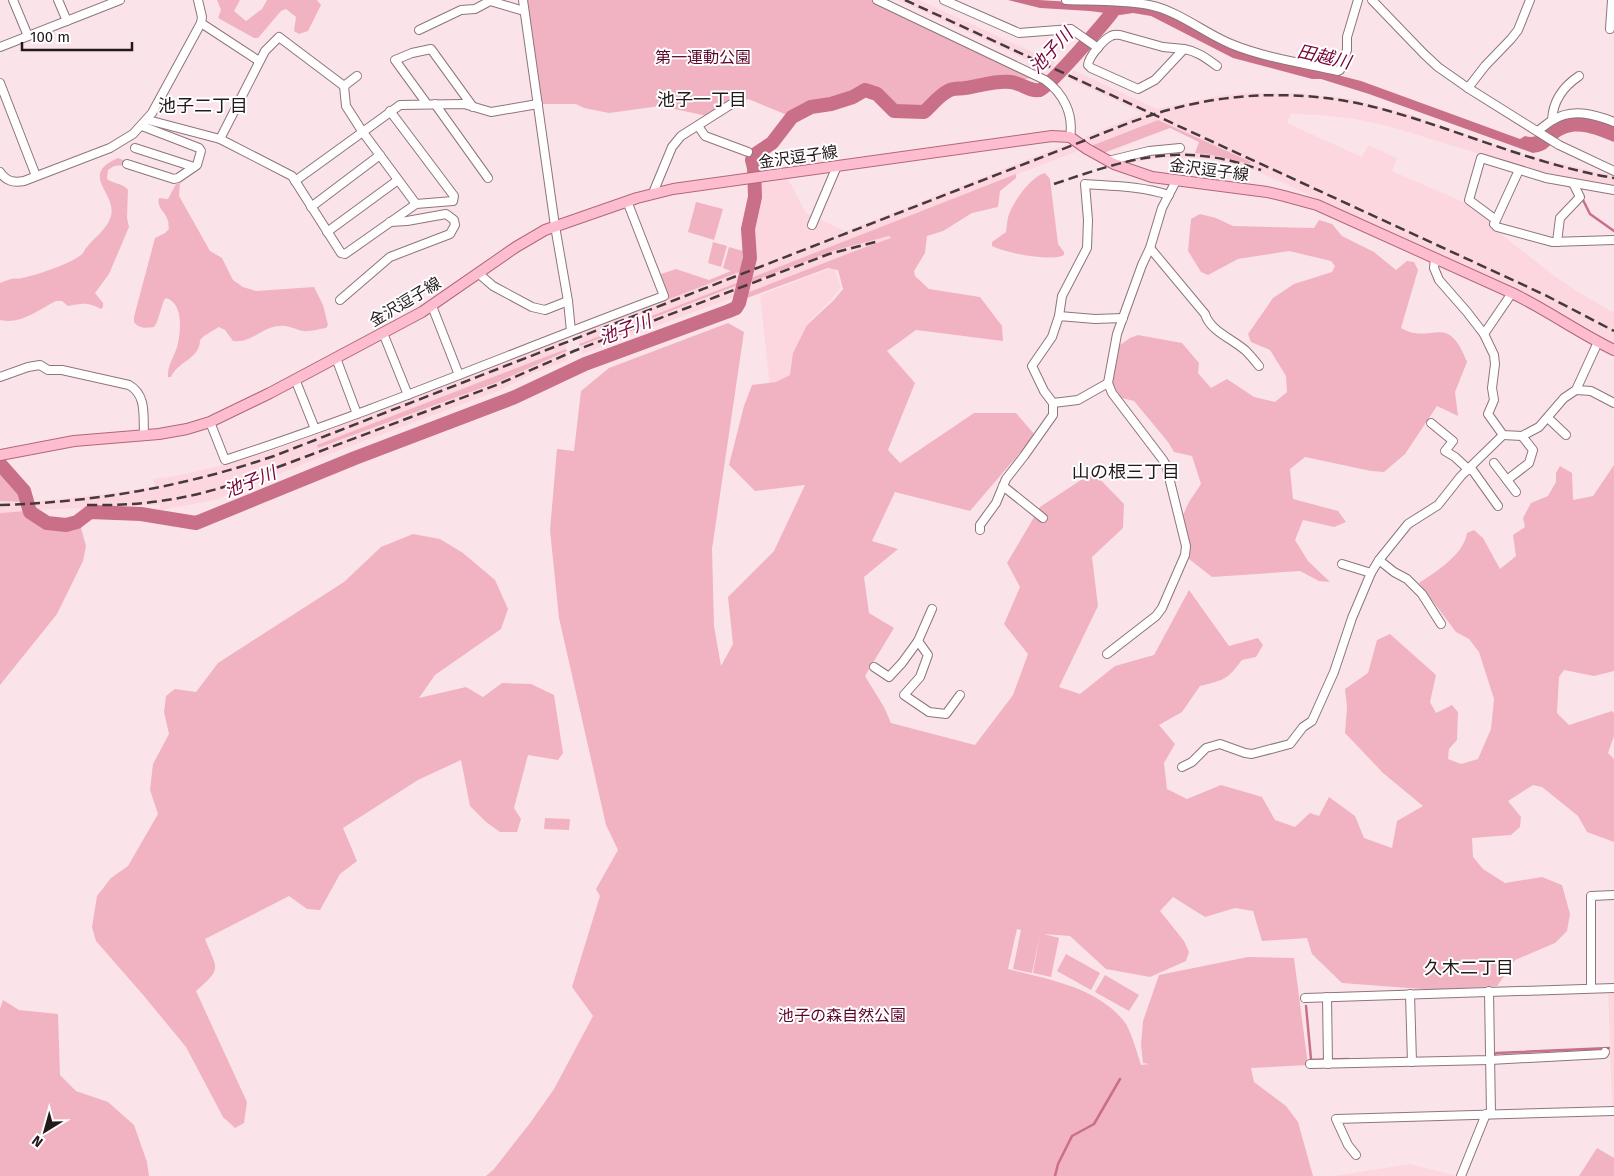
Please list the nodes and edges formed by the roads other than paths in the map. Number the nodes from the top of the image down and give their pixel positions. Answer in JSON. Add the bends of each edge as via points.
{"nodes":[{"id":1,"x":13,"y":0,"type":"edge"},
{"id":2,"x":58,"y":0,"type":"edge"},
{"id":3,"x":96,"y":0,"type":"edge"},
{"id":4,"x":120,"y":0,"type":"edge"},
{"id":5,"x":198,"y":0,"type":"edge"},
{"id":6,"x":523,"y":0,"type":"edge"},
{"id":7,"x":877,"y":0,"type":"edge"},
{"id":8,"x":944,"y":0,"type":"edge"},
{"id":9,"x":1066,"y":0,"type":"edge"},
{"id":10,"x":1358,"y":0,"type":"edge"},
{"id":11,"x":1372,"y":0,"type":"edge"},
{"id":12,"x":1530,"y":0,"type":"edge"},
{"id":13,"x":1612,"y":0,"type":"edge"},
{"id":14,"x":99,"y":8,"type":"junction"},
{"id":15,"x":524,"y":11,"type":"junction"},
{"id":16,"x":67,"y":21,"type":"junction"},
{"id":17,"x":201,"y":23,"type":"junction"},
{"id":18,"x":1610,"y":29,"type":"dead end"},
{"id":19,"x":419,"y":30,"type":"dead end"},
{"id":20,"x":28,"y":36,"type":"junction"},
{"id":21,"x":1095,"y":46,"type":"junction"},
{"id":22,"x":0,"y":47,"type":"edge"},
{"id":23,"x":1184,"y":49,"type":"junction"},
{"id":24,"x":259,"y":61,"type":"junction"},
{"id":25,"x":1217,"y":66,"type":"dead end"},
{"id":26,"x":357,"y":76,"type":"dead end"},
{"id":27,"x":1579,"y":76,"type":"dead end"},
{"id":28,"x":0,"y":83,"type":"edge"},
{"id":29,"x":344,"y":86,"type":"junction"},
{"id":30,"x":1468,"y":88,"type":"junction"},
{"id":31,"x":741,"y":98,"type":"dead end"},
{"id":32,"x":431,"y":104,"type":"junction"},
{"id":33,"x":538,"y":104,"type":"junction"},
{"id":34,"x":473,"y":107,"type":"junction"},
{"id":35,"x":390,"y":111,"type":"junction"},
{"id":36,"x":148,"y":120,"type":"junction"},
{"id":37,"x":1552,"y":120,"type":"junction"},
{"id":38,"x":1614,"y":122,"type":"edge"},
{"id":39,"x":142,"y":126,"type":"junction"},
{"id":40,"x":698,"y":126,"type":"junction"},
{"id":41,"x":362,"y":131,"type":"junction"},
{"id":42,"x":1538,"y":132,"type":"junction"},
{"id":43,"x":1070,"y":137,"type":"junction"},
{"id":44,"x":220,"y":138,"type":"junction"},
{"id":45,"x":134,"y":148,"type":"dead end"},
{"id":46,"x":1180,"y":148,"type":"dead end"},
{"id":47,"x":748,"y":152,"type":"dead end"},
{"id":48,"x":380,"y":155,"type":"junction"},
{"id":49,"x":1108,"y":161,"type":"junction"},
{"id":50,"x":127,"y":164,"type":"dead end"},
{"id":51,"x":837,"y":166,"type":"junction"},
{"id":52,"x":194,"y":167,"type":"junction"},
{"id":53,"x":1519,"y":170,"type":"junction"},
{"id":54,"x":1614,"y":171,"type":"edge"},
{"id":55,"x":0,"y":172,"type":"edge"},
{"id":56,"x":36,"y":176,"type":"junction"},
{"id":57,"x":488,"y":178,"type":"dead end"},
{"id":58,"x":398,"y":180,"type":"junction"},
{"id":59,"x":295,"y":181,"type":"junction"},
{"id":60,"x":1176,"y":181,"type":"junction"},
{"id":61,"x":1573,"y":183,"type":"junction"},
{"id":62,"x":1614,"y":190,"type":"edge"},
{"id":63,"x":653,"y":193,"type":"junction"},
{"id":64,"x":1169,"y":195,"type":"junction"},
{"id":65,"x":627,"y":201,"type":"junction"},
{"id":66,"x":416,"y":204,"type":"junction"},
{"id":67,"x":312,"y":207,"type":"junction"},
{"id":68,"x":1496,"y":220,"type":"junction"},
{"id":69,"x":390,"y":222,"type":"junction"},
{"id":70,"x":812,"y":225,"type":"dead end"},
{"id":71,"x":555,"y":226,"type":"junction"},
{"id":72,"x":327,"y":232,"type":"junction"},
{"id":73,"x":1614,"y":240,"type":"edge"},
{"id":74,"x":1557,"y":242,"type":"junction"},
{"id":75,"x":1150,"y":248,"type":"junction"},
{"id":76,"x":1435,"y":258,"type":"junction"},
{"id":77,"x":478,"y":273,"type":"junction"},
{"id":78,"x":1512,"y":293,"type":"junction"},
{"id":79,"x":340,"y":300,"type":"dead end"},
{"id":80,"x":568,"y":301,"type":"junction"},
{"id":81,"x":432,"y":306,"type":"junction"},
{"id":82,"x":1059,"y":316,"type":"junction"},
{"id":83,"x":1123,"y":318,"type":"junction"},
{"id":84,"x":570,"y":331,"type":"junction"},
{"id":85,"x":383,"y":333,"type":"junction"},
{"id":86,"x":1484,"y":334,"type":"junction"},
{"id":87,"x":1598,"y":342,"type":"junction"},
{"id":88,"x":1614,"y":350,"type":"edge"},
{"id":89,"x":336,"y":358,"type":"junction"},
{"id":90,"x":1259,"y":366,"type":"dead end"},
{"id":91,"x":459,"y":375,"type":"junction"},
{"id":92,"x":0,"y":378,"type":"edge"},
{"id":93,"x":295,"y":379,"type":"junction"},
{"id":94,"x":1108,"y":383,"type":"junction"},
{"id":95,"x":1576,"y":390,"type":"junction"},
{"id":96,"x":408,"y":395,"type":"junction"},
{"id":97,"x":1053,"y":403,"type":"junction"},
{"id":98,"x":1614,"y":403,"type":"edge"},
{"id":99,"x":357,"y":414,"type":"junction"},
{"id":100,"x":1548,"y":418,"type":"junction"},
{"id":101,"x":210,"y":422,"type":"junction"},
{"id":102,"x":1431,"y":423,"type":"dead end"},
{"id":103,"x":315,"y":429,"type":"junction"},
{"id":104,"x":144,"y":435,"type":"junction"},
{"id":105,"x":1566,"y":435,"type":"dead end"},
{"id":106,"x":1504,"y":436,"type":"junction"},
{"id":107,"x":1522,"y":436,"type":"junction"},
{"id":108,"x":0,"y":455,"type":"edge"},
{"id":109,"x":1494,"y":463,"type":"dead end"},
{"id":110,"x":1470,"y":469,"type":"junction"},
{"id":111,"x":1507,"y":480,"type":"junction"},
{"id":112,"x":1003,"y":486,"type":"junction"},
{"id":113,"x":1516,"y":492,"type":"dead end"},
{"id":114,"x":1498,"y":506,"type":"dead end"},
{"id":115,"x":1043,"y":518,"type":"dead end"},
{"id":116,"x":980,"y":530,"type":"dead end"},
{"id":117,"x":1379,"y":560,"type":"junction"},
{"id":118,"x":1342,"y":564,"type":"dead end"},
{"id":119,"x":1371,"y":573,"type":"junction"},
{"id":120,"x":932,"y":609,"type":"dead end"},
{"id":121,"x":1441,"y":624,"type":"dead end"},
{"id":122,"x":918,"y":641,"type":"junction"},
{"id":123,"x":1107,"y":654,"type":"dead end"},
{"id":124,"x":874,"y":667,"type":"dead end"},
{"id":125,"x":960,"y":695,"type":"dead end"},
{"id":126,"x":1182,"y":767,"type":"dead end"},
{"id":127,"x":1614,"y":895,"type":"edge"},
{"id":128,"x":1591,"y":988,"type":"junction"},
{"id":129,"x":1614,"y":988,"type":"edge"},
{"id":130,"x":1490,"y":991,"type":"junction"},
{"id":131,"x":1410,"y":994,"type":"junction"},
{"id":132,"x":1327,"y":997,"type":"junction"},
{"id":133,"x":1305,"y":998,"type":"dead end"},
{"id":134,"x":1605,"y":1052,"type":"dead end"},
{"id":135,"x":1490,"y":1057,"type":"junction"},
{"id":136,"x":1412,"y":1060,"type":"junction"},
{"id":137,"x":1328,"y":1062,"type":"junction"},
{"id":138,"x":1310,"y":1064,"type":"dead end"},
{"id":139,"x":1614,"y":1111,"type":"edge"},
{"id":140,"x":1489,"y":1114,"type":"junction"},
{"id":141,"x":1356,"y":1155,"type":"dead end"},
{"id":142,"x":1461,"y":1176,"type":"edge"}],
"edges":[{"from":1,"to":20,"type":"street"},
{"from":2,"to":16,"type":"street"},
{"from":3,"to":14,"type":"street"},
{"from":4,"to":14,"type":"street"},
{"from":5,"to":17,"type":"street"},
{"from":6,"to":15,"type":"street"},
{"from":7,"to":43,"type":"street","via":[[1040,77],[1064,102],[1072,122]]},
{"from":8,"to":21,"type":"street","via":[[1019,33],[1071,29]]},
{"from":9,"to":10,"type":"street","via":[[1150,5],[1246,50],[1338,71],[1347,50]]},
{"from":11,"to":30,"type":"street","via":[[1438,67]]},
{"from":12,"to":30,"type":"street","via":[[1512,40],[1484,66]]},
{"from":13,"to":18,"type":"street"},
{"from":14,"to":16,"type":"street"},
{"from":15,"to":19,"type":"street","via":[[490,1],[475,9],[461,10]]},
{"from":15,"to":33,"type":"street"},
{"from":16,"to":20,"type":"street"},
{"from":17,"to":24,"type":"street"},
{"from":17,"to":36,"type":"street"},
{"from":20,"to":22,"type":"street"},
{"from":21,"to":23,"type":"street","via":[[1111,36],[1120,35],[1163,47]]},
{"from":21,"to":23,"type":"street","via":[[1088,61],[1091,68],[1138,89],[1155,80]]},
{"from":23,"to":25,"type":"street","via":[[1203,55]]},
{"from":24,"to":29,"type":"street","via":[[279,38]]},
{"from":24,"to":44,"type":"street"},
{"from":26,"to":29,"type":"street"},
{"from":27,"to":37,"type":"street","via":[[1561,92]]},
{"from":28,"to":56,"type":"street"},
{"from":29,"to":41,"type":"street","via":[[346,106]]},
{"from":30,"to":42,"type":"street"},
{"from":31,"to":40,"type":"street"},
{"from":32,"to":34,"type":"street"},
{"from":32,"to":34,"type":"street","via":[[395,60],[431,49]]},
{"from":32,"to":35,"type":"street","via":[[400,105]]},
{"from":32,"to":57,"type":"street"},
{"from":33,"to":34,"type":"street","via":[[491,112]]},
{"from":33,"to":71,"type":"street"},
{"from":35,"to":41,"type":"street"},
{"from":35,"to":66,"type":"street","via":[[454,196],[453,201]]},
{"from":36,"to":39,"type":"street"},
{"from":36,"to":44,"type":"street"},
{"from":37,"to":38,"type":"street","via":[[1562,115],[1586,113]]},
{"from":37,"to":42,"type":"street"},
{"from":39,"to":52,"type":"street","via":[[199,148],[201,151]]},
{"from":39,"to":56,"type":"street","via":[[121,143]]},
{"from":40,"to":47,"type":"street","via":[[704,136]]},
{"from":40,"to":63,"type":"street","via":[[681,136],[672,147]]},
{"from":41,"to":48,"type":"street"},
{"from":41,"to":59,"type":"street"},
{"from":42,"to":54,"type":"street"},
{"from":43,"to":49,"type":"main road","name":"金沢逗子線"},
{"from":43,"to":51,"type":"main road","name":"金沢逗子線","via":[[1052,136]]},
{"from":44,"to":59,"type":"street","via":[[292,176]]},
{"from":45,"to":52,"type":"street"},
{"from":46,"to":49,"type":"street","via":[[1149,151]]},
{"from":48,"to":58,"type":"street"},
{"from":48,"to":67,"type":"street"},
{"from":49,"to":60,"type":"main road","name":"金沢逗子線","via":[[1141,174]]},
{"from":50,"to":52,"type":"street","via":[[174,179]]},
{"from":51,"to":63,"type":"main road","name":"金沢逗子線"},
{"from":51,"to":70,"type":"street"},
{"from":53,"to":61,"type":"street"},
{"from":53,"to":68,"type":"street"},
{"from":53,"to":68,"type":"street","via":[[1481,158],[1469,200]]},
{"from":55,"to":56,"type":"street","via":[[9,181],[16,182]]},
{"from":58,"to":66,"type":"street"},
{"from":58,"to":72,"type":"street"},
{"from":59,"to":67,"type":"street"},
{"from":60,"to":64,"type":"street"},
{"from":60,"to":76,"type":"main road","name":"金沢逗子線","via":[[1300,200],[1335,212]]},
{"from":61,"to":62,"type":"street"},
{"from":61,"to":74,"type":"street","via":[[1580,197],[1560,218]]},
{"from":63,"to":65,"type":"main road","name":"金沢逗子線"},
{"from":64,"to":75,"type":"street"},
{"from":64,"to":82,"type":"street","via":[[1136,187],[1086,184],[1087,248],[1062,296]]},
{"from":65,"to":71,"type":"main road","name":"金沢逗子線"},
{"from":65,"to":84,"type":"street","via":[[664,296]]},
{"from":66,"to":69,"type":"street"},
{"from":67,"to":72,"type":"street"},
{"from":68,"to":74,"type":"street","via":[[1494,224],[1497,227]]},
{"from":69,"to":72,"type":"street","via":[[345,254],[340,253]]},
{"from":69,"to":79,"type":"street","via":[[441,214],[450,216],[455,225],[450,234],[390,257]]},
{"from":71,"to":77,"type":"main road","name":"金沢逗子線","via":[[529,238]]},
{"from":71,"to":80,"type":"street"},
{"from":73,"to":74,"type":"street"},
{"from":75,"to":83,"type":"street"},
{"from":75,"to":90,"type":"street","via":[[1207,320],[1245,350]]},
{"from":76,"to":78,"type":"main road","name":"金沢逗子線"},
{"from":76,"to":86,"type":"street","via":[[1434,268],[1439,280]]},
{"from":77,"to":80,"type":"street","via":[[493,286],[532,307],[544,310]]},
{"from":77,"to":81,"type":"main road","name":"金沢逗子線"},
{"from":78,"to":86,"type":"street"},
{"from":78,"to":87,"type":"main road","name":"金沢逗子線"},
{"from":80,"to":84,"type":"street"},
{"from":81,"to":85,"type":"main road","name":"金沢逗子線"},
{"from":81,"to":91,"type":"street"},
{"from":82,"to":83,"type":"street"},
{"from":82,"to":97,"type":"street","via":[[1052,337],[1032,366]]},
{"from":83,"to":94,"type":"street"},
{"from":84,"to":91,"type":"street"},
{"from":85,"to":89,"type":"main road","name":"金沢逗子線"},
{"from":85,"to":96,"type":"street"},
{"from":86,"to":106,"type":"street","via":[[1495,364],[1494,400],[1488,414]]},
{"from":87,"to":88,"type":"main road","name":"金沢逗子線"},
{"from":87,"to":95,"type":"street"},
{"from":89,"to":93,"type":"main road","name":"金沢逗子線"},
{"from":89,"to":99,"type":"street"},
{"from":91,"to":96,"type":"street"},
{"from":92,"to":104,"type":"street","via":[[40,365],[48,370],[62,370],[129,385],[136,388],[142,399]]},
{"from":93,"to":101,"type":"main road","name":"金沢逗子線"},
{"from":93,"to":103,"type":"street"},
{"from":94,"to":97,"type":"street","via":[[1078,400]]},
{"from":94,"to":123,"type":"street","via":[[1112,393],[1164,460],[1186,546],[1162,608]]},
{"from":95,"to":98,"type":"street","via":[[1591,391]]},
{"from":95,"to":100,"type":"street","via":[[1564,398]]},
{"from":96,"to":99,"type":"street"},
{"from":97,"to":112,"type":"street","via":[[1049,422]]},
{"from":99,"to":103,"type":"street"},
{"from":100,"to":105,"type":"street"},
{"from":100,"to":107,"type":"street"},
{"from":101,"to":103,"type":"street","via":[[225,460]]},
{"from":101,"to":104,"type":"main road","name":"金沢逗子線"},
{"from":102,"to":110,"type":"street","via":[[1453,441],[1445,451]]},
{"from":104,"to":108,"type":"main road","name":"金沢逗子線","via":[[74,441]]},
{"from":106,"to":107,"type":"street"},
{"from":106,"to":110,"type":"street"},
{"from":107,"to":111,"type":"street","via":[[1533,450],[1529,463]]},
{"from":109,"to":111,"type":"street"},
{"from":110,"to":114,"type":"street"},
{"from":110,"to":117,"type":"street","via":[[1438,505],[1408,524]]},
{"from":111,"to":113,"type":"street"},
{"from":112,"to":115,"type":"street"},
{"from":112,"to":116,"type":"street"},
{"from":117,"to":119,"type":"street"},
{"from":117,"to":121,"type":"street","via":[[1422,594]]},
{"from":118,"to":119,"type":"street"},
{"from":119,"to":126,"type":"street","via":[[1312,722],[1303,727],[1290,744],[1252,754],[1220,744],[1206,748]]},
{"from":120,"to":122,"type":"street"},
{"from":122,"to":124,"type":"street","via":[[888,677]]},
{"from":122,"to":125,"type":"street","via":[[928,655],[920,677],[904,695],[929,712],[946,714]]},
{"from":127,"to":128,"type":"street","via":[[1591,896]]},
{"from":128,"to":129,"type":"street"},
{"from":128,"to":130,"type":"street"},
{"from":130,"to":131,"type":"street"},
{"from":130,"to":135,"type":"street"},
{"from":131,"to":132,"type":"street"},
{"from":131,"to":136,"type":"street"},
{"from":132,"to":133,"type":"street"},
{"from":132,"to":137,"type":"street"},
{"from":134,"to":135,"type":"street"},
{"from":135,"to":136,"type":"street"},
{"from":135,"to":140,"type":"street"},
{"from":136,"to":137,"type":"street"},
{"from":137,"to":138,"type":"street"},
{"from":139,"to":140,"type":"street"},
{"from":140,"to":141,"type":"street","via":[[1336,1119]]},
{"from":140,"to":142,"type":"street"}]}
